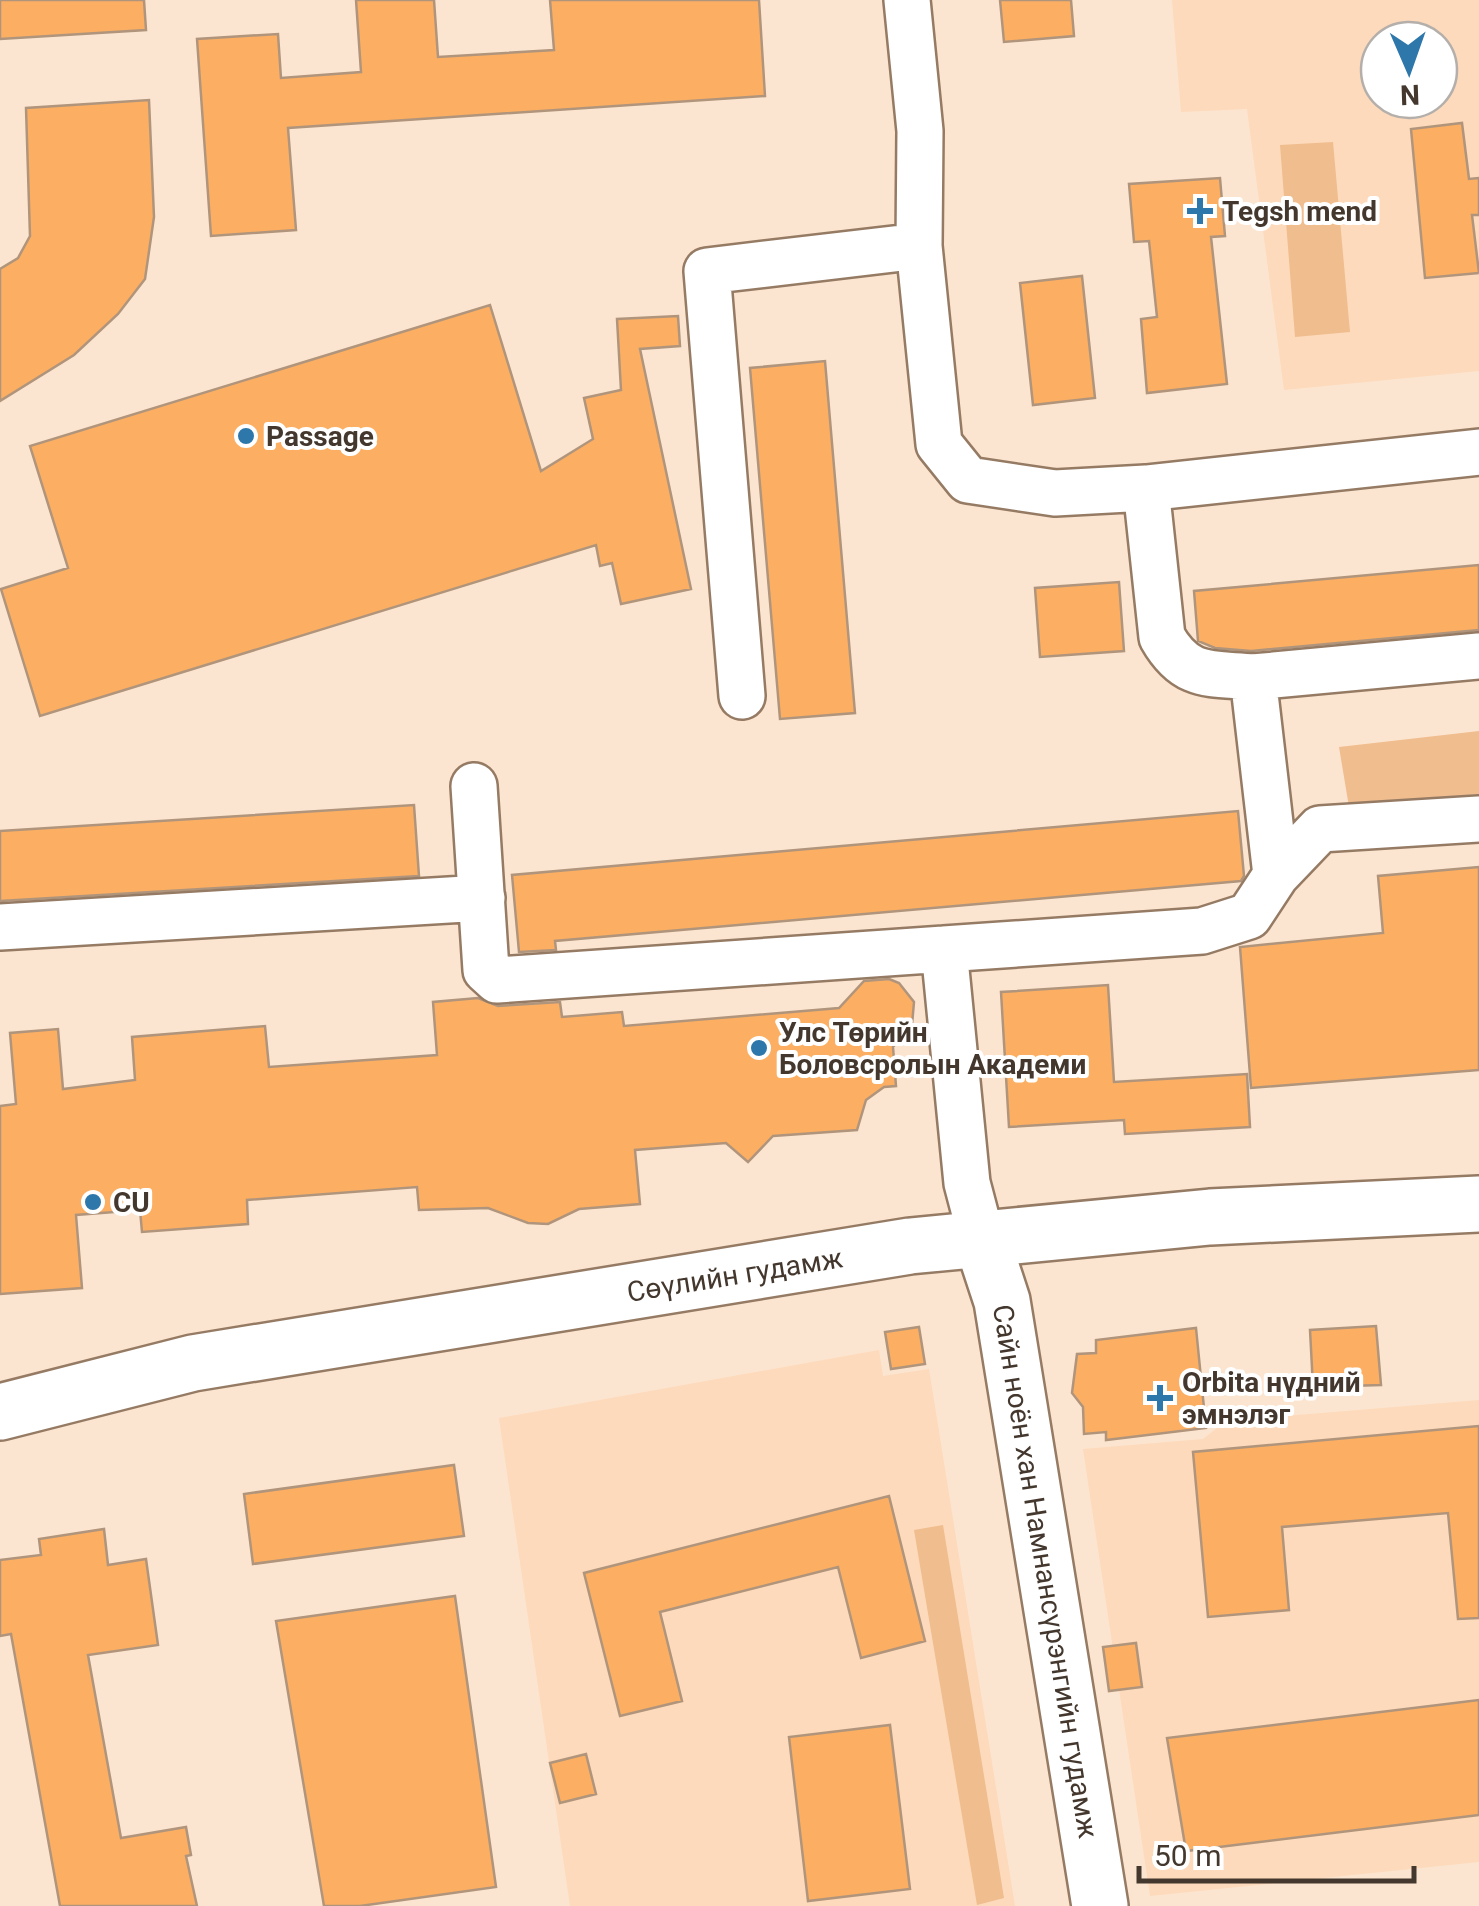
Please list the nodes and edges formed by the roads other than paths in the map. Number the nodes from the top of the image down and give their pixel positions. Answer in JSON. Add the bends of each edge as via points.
{"nodes":[{"id":1,"x":906,"y":0,"type":"edge"},
{"id":2,"x":918,"y":246,"type":"junction"},
{"id":3,"x":1479,"y":452,"type":"edge"},
{"id":4,"x":1146,"y":488,"type":"junction"},
{"id":5,"x":1479,"y":656,"type":"edge"},
{"id":6,"x":1254,"y":676,"type":"junction"},
{"id":7,"x":742,"y":696,"type":"dead end"},
{"id":8,"x":474,"y":786,"type":"dead end"},
{"id":9,"x":1479,"y":819,"type":"edge"},
{"id":10,"x":1276,"y":876,"type":"junction"},
{"id":11,"x":482,"y":898,"type":"junction"},
{"id":12,"x":0,"y":927,"type":"edge"},
{"id":13,"x":944,"y":949,"type":"junction"},
{"id":14,"x":1479,"y":1204,"type":"edge"},
{"id":15,"x":982,"y":1240,"type":"junction"},
{"id":16,"x":0,"y":1412,"type":"edge"},
{"id":17,"x":1100,"y":1906,"type":"edge"}],
"edges":[{"from":1,"to":2,"type":"street","via":[[920,131]]},
{"from":2,"to":4,"type":"street","via":[[939,444],[968,480],[1055,492]]},
{"from":2,"to":7,"type":"street","via":[[707,271]]},
{"from":3,"to":4,"type":"street"},
{"from":4,"to":6,"type":"street","via":[[1162,637],[1174,658],[1194,672]]},
{"from":5,"to":6,"type":"street"},
{"from":6,"to":10,"type":"street"},
{"from":8,"to":11,"type":"street"},
{"from":9,"to":10,"type":"street","via":[[1320,829]]},
{"from":10,"to":13,"type":"street","via":[[1249,916],[1202,931]]},
{"from":11,"to":12,"type":"street"},
{"from":11,"to":13,"type":"street","via":[[486,970],[497,980]]},
{"from":13,"to":15,"type":"street","via":[[967,1182]]},
{"from":14,"to":15,"type":"main road","name":"Сөүлийн гудамж","via":[[1210,1217]]},
{"from":15,"to":16,"type":"main road","name":"Сөүлийн гудамж","via":[[910,1246],[193,1363]]},
{"from":15,"to":17,"type":"main road","name":"Сайн ноён хан Намнансүрэнгийн гудамж","via":[[1002,1301]]}]}
